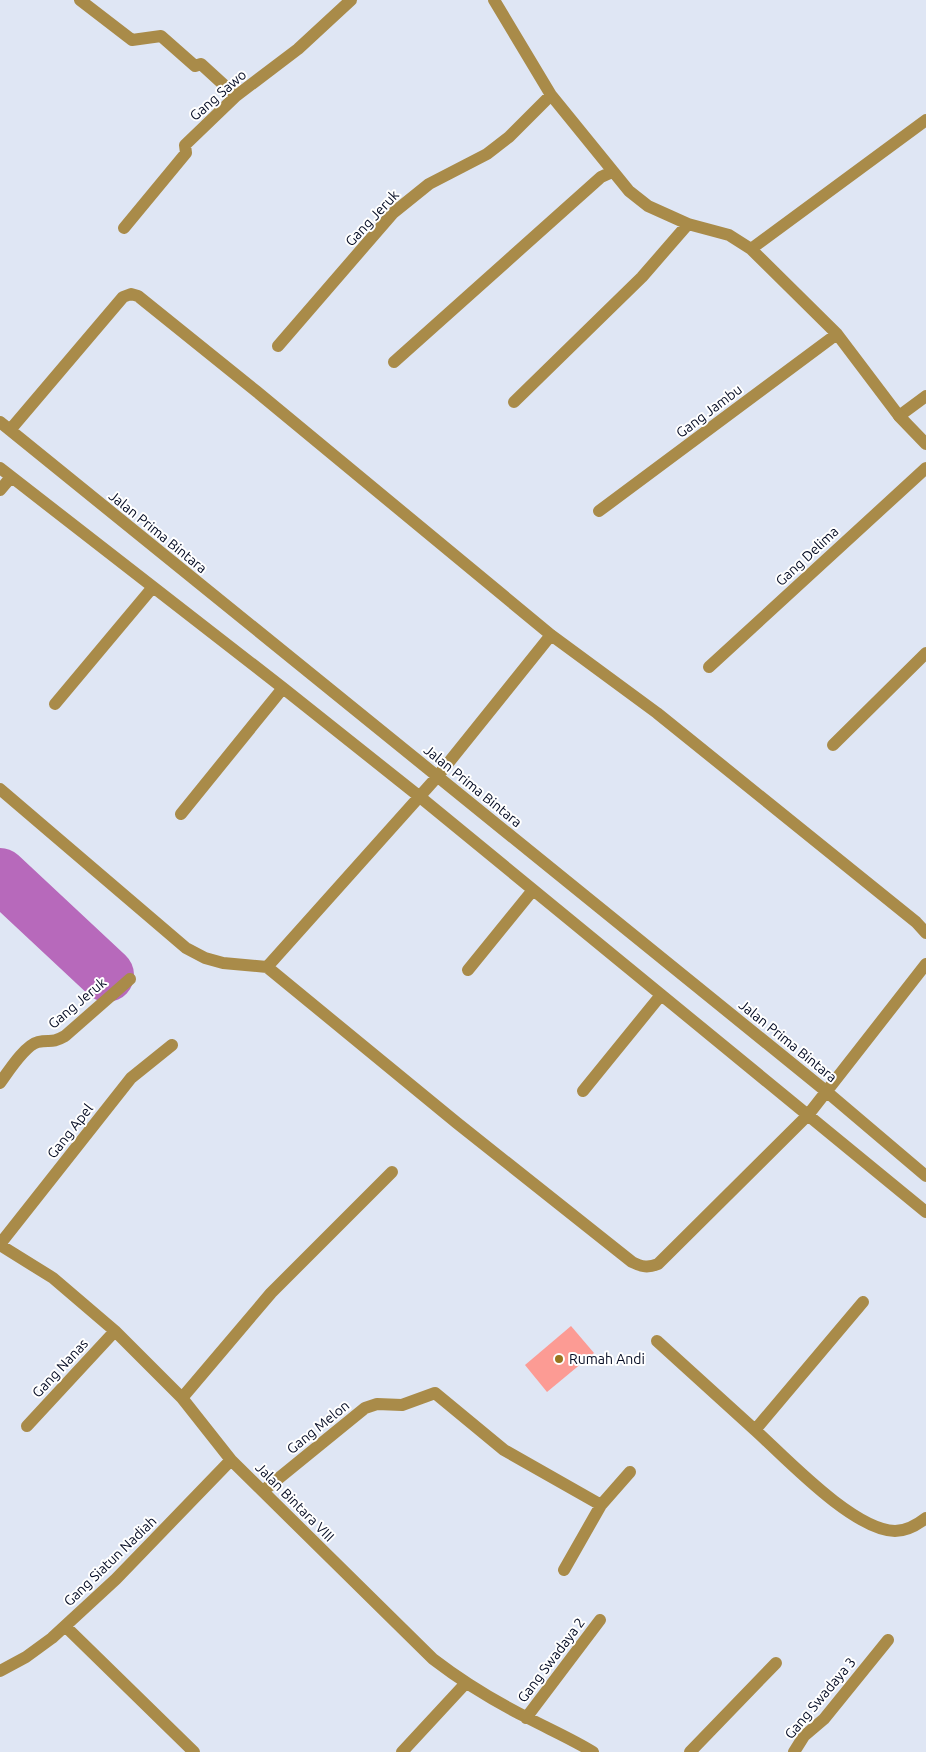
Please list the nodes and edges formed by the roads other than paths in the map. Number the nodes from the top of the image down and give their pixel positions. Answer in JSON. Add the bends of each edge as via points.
{"nodes":[{"id":1,"x":80,"y":0,"type":"edge"},
{"id":2,"x":351,"y":0,"type":"edge"},
{"id":3,"x":494,"y":0,"type":"edge"},
{"id":4,"x":236,"y":96,"type":"junction"},
{"id":5,"x":552,"y":96,"type":"junction"},
{"id":6,"x":926,"y":120,"type":"edge"},
{"id":7,"x":612,"y":172,"type":"junction"},
{"id":8,"x":688,"y":224,"type":"junction"},
{"id":9,"x":124,"y":228,"type":"dead end"},
{"id":10,"x":750,"y":249,"type":"junction"},
{"id":11,"x":836,"y":334,"type":"junction"},
{"id":12,"x":278,"y":346,"type":"dead end"},
{"id":13,"x":394,"y":362,"type":"dead end"},
{"id":14,"x":926,"y":396,"type":"edge"},
{"id":15,"x":514,"y":402,"type":"dead end"},
{"id":16,"x":899,"y":416,"type":"junction"},
{"id":17,"x":5,"y":426,"type":"edge"},
{"id":18,"x":926,"y":444,"type":"edge"},
{"id":19,"x":0,"y":468,"type":"edge"},
{"id":20,"x":926,"y":468,"type":"edge"},
{"id":21,"x":11,"y":477,"type":"junction"},
{"id":22,"x":0,"y":490,"type":"edge"},
{"id":23,"x":599,"y":511,"type":"dead end"},
{"id":24,"x":153,"y":587,"type":"junction"},
{"id":25,"x":550,"y":635,"type":"junction"},
{"id":26,"x":926,"y":653,"type":"edge"},
{"id":27,"x":709,"y":667,"type":"dead end"},
{"id":28,"x":283,"y":688,"type":"junction"},
{"id":29,"x":55,"y":704,"type":"dead end"},
{"id":30,"x":833,"y":745,"type":"dead end"},
{"id":31,"x":437,"y":777,"type":"junction"},
{"id":32,"x":0,"y":789,"type":"edge"},
{"id":33,"x":420,"y":797,"type":"junction"},
{"id":34,"x":181,"y":814,"type":"dead end"},
{"id":35,"x":533,"y":890,"type":"junction"},
{"id":36,"x":926,"y":933,"type":"edge"},
{"id":37,"x":926,"y":964,"type":"edge"},
{"id":38,"x":267,"y":967,"type":"junction"},
{"id":39,"x":468,"y":970,"type":"dead end"},
{"id":40,"x":130,"y":979,"type":"dead end"},
{"id":41,"x":661,"y":995,"type":"junction"},
{"id":42,"x":172,"y":1045,"type":"dead end"},
{"id":43,"x":0,"y":1082,"type":"edge"},
{"id":44,"x":582,"y":1091,"type":"dead end"},
{"id":45,"x":827,"y":1092,"type":"junction"},
{"id":46,"x":808,"y":1115,"type":"junction"},
{"id":47,"x":392,"y":1172,"type":"dead end"},
{"id":48,"x":926,"y":1176,"type":"edge"},
{"id":49,"x":926,"y":1212,"type":"edge"},
{"id":50,"x":0,"y":1244,"type":"edge"},
{"id":51,"x":863,"y":1302,"type":"dead end"},
{"id":52,"x":114,"y":1331,"type":"junction"},
{"id":53,"x":657,"y":1341,"type":"dead end"},
{"id":54,"x":182,"y":1398,"type":"junction"},
{"id":55,"x":26,"y":1426,"type":"dead end"},
{"id":56,"x":755,"y":1430,"type":"junction"},
{"id":57,"x":232,"y":1460,"type":"junction"},
{"id":58,"x":630,"y":1472,"type":"dead end"},
{"id":59,"x":263,"y":1491,"type":"junction"},
{"id":60,"x":601,"y":1505,"type":"junction"},
{"id":61,"x":926,"y":1518,"type":"edge"},
{"id":62,"x":564,"y":1570,"type":"dead end"},
{"id":63,"x":600,"y":1620,"type":"dead end"},
{"id":64,"x":65,"y":1626,"type":"junction"},
{"id":65,"x":888,"y":1640,"type":"dead end"},
{"id":66,"x":776,"y":1663,"type":"dead end"},
{"id":67,"x":0,"y":1672,"type":"edge"},
{"id":68,"x":465,"y":1684,"type":"junction"},
{"id":69,"x":526,"y":1718,"type":"junction"},
{"id":70,"x":194,"y":1752,"type":"edge"},
{"id":71,"x":402,"y":1752,"type":"edge"},
{"id":72,"x":592,"y":1752,"type":"edge"},
{"id":73,"x":690,"y":1752,"type":"edge"},
{"id":74,"x":794,"y":1752,"type":"edge"}],
"edges":[{"from":1,"to":4,"type":"street","via":[[132,40],[161,36],[195,66],[201,64]]},
{"from":2,"to":4,"type":"street","name":"Gang Sawo","via":[[298,49]]},
{"from":3,"to":5,"type":"street"},
{"from":4,"to":9,"type":"street","name":"Gang Sawo","via":[[185,145],[186,153]]},
{"from":5,"to":7,"type":"street"},
{"from":5,"to":12,"type":"street","name":"Gang Jeruk","via":[[502,143],[430,184],[393,213]]},
{"from":6,"to":10,"type":"street"},
{"from":7,"to":8,"type":"street","via":[[648,206]]},
{"from":7,"to":13,"type":"street","via":[[601,177]]},
{"from":8,"to":10,"type":"street","via":[[729,235]]},
{"from":8,"to":15,"type":"street","via":[[642,277]]},
{"from":10,"to":11,"type":"street"},
{"from":11,"to":16,"type":"street"},
{"from":11,"to":23,"type":"street","name":"Gang Jambu"},
{"from":14,"to":16,"type":"street"},
{"from":16,"to":18,"type":"street"},
{"from":17,"to":25,"type":"street","via":[[123,297],[138,296]]},
{"from":17,"to":31,"type":"street","name":"Jalan Prima Bintara"},
{"from":19,"to":21,"type":"street"},
{"from":20,"to":27,"type":"street","name":"Gang Delima"},
{"from":21,"to":22,"type":"street"},
{"from":21,"to":24,"type":"street"},
{"from":24,"to":28,"type":"street"},
{"from":24,"to":29,"type":"street"},
{"from":25,"to":31,"type":"street"},
{"from":25,"to":36,"type":"street","via":[[657,713]]},
{"from":26,"to":30,"type":"street"},
{"from":28,"to":33,"type":"street"},
{"from":28,"to":34,"type":"street"},
{"from":31,"to":33,"type":"street"},
{"from":31,"to":45,"type":"street","name":"Jalan Prima Bintara"},
{"from":32,"to":38,"type":"street","via":[[186,948],[223,963]]},
{"from":33,"to":35,"type":"street"},
{"from":33,"to":38,"type":"street"},
{"from":35,"to":39,"type":"street"},
{"from":35,"to":41,"type":"street"},
{"from":37,"to":45,"type":"street"},
{"from":38,"to":46,"type":"street","via":[[457,1123],[641,1267],[650,1268],[658,1264]]},
{"from":40,"to":43,"type":"street","name":"Gang Jeruk","via":[[56,1042],[34,1043]]},
{"from":41,"to":44,"type":"street"},
{"from":41,"to":46,"type":"street"},
{"from":42,"to":50,"type":"street","name":"Gang Apel","via":[[131,1078]]},
{"from":45,"to":46,"type":"street"},
{"from":45,"to":48,"type":"street","name":"Jalan Prima Bintara"},
{"from":46,"to":49,"type":"street"},
{"from":47,"to":54,"type":"street","via":[[271,1293]]},
{"from":50,"to":52,"type":"street","name":"Jalan Bintara VIII","via":[[53,1278]]},
{"from":51,"to":56,"type":"street"},
{"from":52,"to":54,"type":"street","name":"Jalan Bintara VIII"},
{"from":52,"to":55,"type":"street","name":"Gang Nanas"},
{"from":53,"to":56,"type":"street"},
{"from":54,"to":57,"type":"street","name":"Jalan Bintara VIII"},
{"from":56,"to":61,"type":"street","via":[[830,1499],[871,1524],[896,1531],[911,1528]]},
{"from":57,"to":59,"type":"street","name":"Jalan Bintara VIII"},
{"from":57,"to":64,"type":"street","name":"Gang Siatun Nadiah","via":[[116,1579]]},
{"from":58,"to":60,"type":"street"},
{"from":59,"to":60,"type":"street","name":"Gang Melon","via":[[365,1408],[377,1404],[402,1405],[435,1393],[504,1450]]},
{"from":59,"to":68,"type":"street","name":"Jalan Bintara VIII","via":[[433,1659]]},
{"from":60,"to":62,"type":"street"},
{"from":63,"to":69,"type":"street","name":"Gang Swadaya 2"},
{"from":64,"to":67,"type":"street","name":"Gang Siatun Nadiah","via":[[26,1657]]},
{"from":64,"to":70,"type":"street"},
{"from":65,"to":74,"type":"street","name":"Gang Swadaya 3","via":[[824,1719],[807,1732]]},
{"from":66,"to":73,"type":"street"},
{"from":68,"to":69,"type":"street","name":"Jalan Bintara VIII"},
{"from":68,"to":71,"type":"street"},
{"from":69,"to":72,"type":"street","name":"Jalan Bintara VIII"}]}
